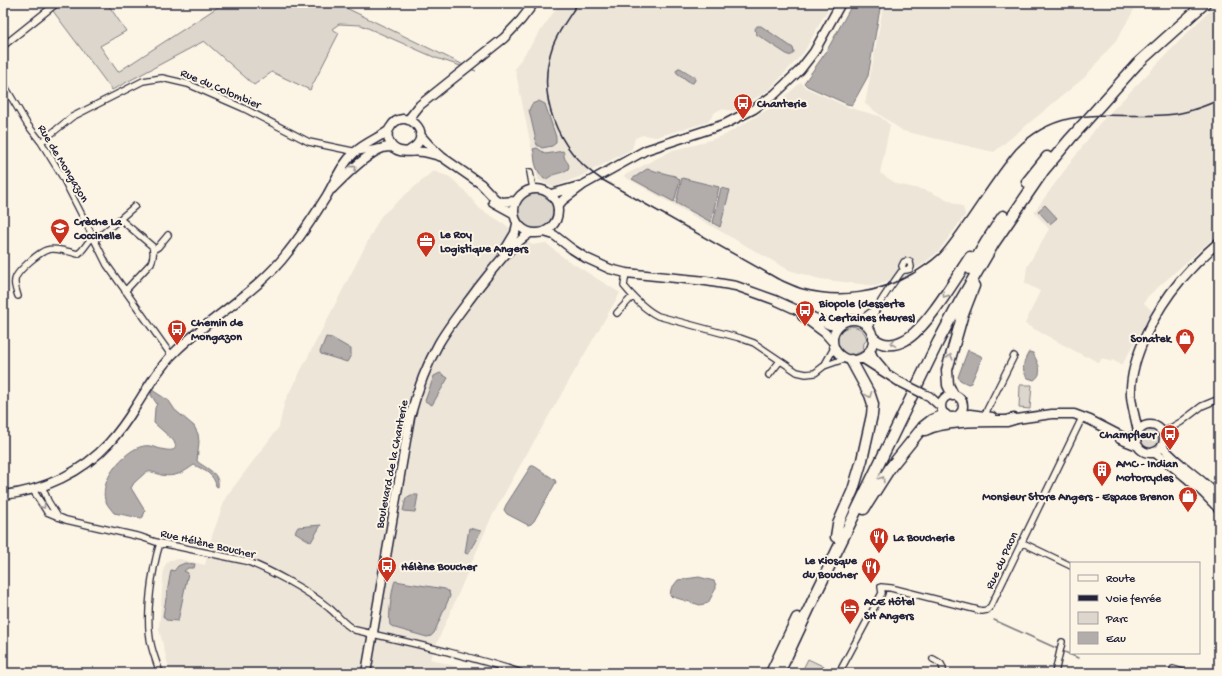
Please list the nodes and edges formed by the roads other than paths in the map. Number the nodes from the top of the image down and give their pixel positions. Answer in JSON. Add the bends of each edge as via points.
{"nodes":[{"id":1,"x":57,"y":3,"type":"edge"},
{"id":2,"x":534,"y":3,"type":"edge"},
{"id":3,"x":841,"y":3,"type":"edge"},
{"id":4,"x":1195,"y":3,"type":"edge"},
{"id":5,"x":1205,"y":3,"type":"edge"},
{"id":6,"x":3,"y":46,"type":"edge"},
{"id":7,"x":3,"y":82,"type":"edge"},
{"id":8,"x":433,"y":95,"type":"junction"},
{"id":9,"x":408,"y":120,"type":"junction"},
{"id":10,"x":388,"y":130,"type":"junction"},
{"id":11,"x":419,"y":131,"type":"junction"},
{"id":12,"x":41,"y":142,"type":"junction"},
{"id":13,"x":383,"y":147,"type":"junction"},
{"id":14,"x":392,"y":147,"type":"junction"},
{"id":15,"x":410,"y":150,"type":"junction"},
{"id":16,"x":355,"y":152,"type":"junction"},
{"id":17,"x":442,"y":157,"type":"junction"},
{"id":18,"x":530,"y":172,"type":"dead end"},
{"id":19,"x":469,"y":175,"type":"junction"},
{"id":20,"x":583,"y":185,"type":"junction"},
{"id":21,"x":533,"y":189,"type":"junction"},
{"id":22,"x":551,"y":194,"type":"junction"},
{"id":23,"x":326,"y":196,"type":"junction"},
{"id":24,"x":516,"y":201,"type":"junction"},
{"id":25,"x":135,"y":206,"type":"dead end"},
{"id":26,"x":558,"y":206,"type":"junction"},
{"id":27,"x":513,"y":213,"type":"junction"},
{"id":28,"x":120,"y":219,"type":"junction"},
{"id":29,"x":557,"y":220,"type":"junction"},
{"id":30,"x":517,"y":224,"type":"junction"},
{"id":31,"x":544,"y":232,"type":"junction"},
{"id":32,"x":530,"y":233,"type":"junction"},
{"id":33,"x":168,"y":235,"type":"dead end"},
{"id":34,"x":94,"y":238,"type":"junction"},
{"id":35,"x":990,"y":242,"type":"junction"},
{"id":36,"x":1219,"y":242,"type":"edge"},
{"id":37,"x":153,"y":250,"type":"junction"},
{"id":38,"x":500,"y":259,"type":"junction"},
{"id":39,"x":904,"y":270,"type":"dead end"},
{"id":40,"x":626,"y":273,"type":"junction"},
{"id":41,"x":639,"y":274,"type":"junction"},
{"id":42,"x":125,"y":291,"type":"junction"},
{"id":43,"x":18,"y":296,"type":"dead end"},
{"id":44,"x":633,"y":296,"type":"junction"},
{"id":45,"x":880,"y":304,"type":"junction"},
{"id":46,"x":790,"y":307,"type":"junction"},
{"id":47,"x":617,"y":313,"type":"dead end"},
{"id":48,"x":859,"y":321,"type":"junction"},
{"id":49,"x":840,"y":324,"type":"junction"},
{"id":50,"x":869,"y":328,"type":"junction"},
{"id":51,"x":873,"y":338,"type":"junction"},
{"id":52,"x":833,"y":344,"type":"junction"},
{"id":53,"x":870,"y":350,"type":"junction"},
{"id":54,"x":171,"y":355,"type":"junction"},
{"id":55,"x":1014,"y":356,"type":"dead end"},
{"id":56,"x":862,"y":358,"type":"junction"},
{"id":57,"x":848,"y":359,"type":"junction"},
{"id":58,"x":780,"y":361,"type":"junction"},
{"id":59,"x":824,"y":366,"type":"junction"},
{"id":60,"x":769,"y":375,"type":"dead end"},
{"id":61,"x":889,"y":375,"type":"junction"},
{"id":62,"x":1132,"y":383,"type":"junction"},
{"id":63,"x":927,"y":395,"type":"junction"},
{"id":64,"x":949,"y":396,"type":"junction"},
{"id":65,"x":1219,"y":399,"type":"edge"},
{"id":66,"x":963,"y":406,"type":"junction"},
{"id":67,"x":942,"y":411,"type":"junction"},
{"id":68,"x":970,"y":414,"type":"junction"},
{"id":69,"x":1058,"y":414,"type":"junction"},
{"id":70,"x":959,"y":415,"type":"junction"},
{"id":71,"x":986,"y":417,"type":"junction"},
{"id":72,"x":1014,"y":419,"type":"junction"},
{"id":73,"x":1081,"y":420,"type":"junction"},
{"id":74,"x":1147,"y":426,"type":"junction"},
{"id":75,"x":1138,"y":433,"type":"junction"},
{"id":76,"x":1162,"y":433,"type":"junction"},
{"id":77,"x":908,"y":446,"type":"junction"},
{"id":78,"x":1138,"y":446,"type":"junction"},
{"id":79,"x":1162,"y":446,"type":"junction"},
{"id":80,"x":1154,"y":452,"type":"junction"},
{"id":81,"x":42,"y":486,"type":"junction"},
{"id":82,"x":32,"y":490,"type":"junction"},
{"id":83,"x":3,"y":495,"type":"edge"},
{"id":84,"x":1219,"y":498,"type":"edge"},
{"id":85,"x":1219,"y":509,"type":"edge"},
{"id":86,"x":58,"y":517,"type":"junction"},
{"id":87,"x":836,"y":537,"type":"junction"},
{"id":88,"x":1021,"y":542,"type":"junction"},
{"id":89,"x":160,"y":543,"type":"junction"},
{"id":90,"x":1070,"y":566,"type":"edge"},
{"id":91,"x":814,"y":598,"type":"junction"},
{"id":92,"x":372,"y":633,"type":"junction"},
{"id":93,"x":1061,"y":647,"type":"dead end"},
{"id":94,"x":933,"y":659,"type":"dead end"},
{"id":95,"x":1173,"y":669,"type":"dead end"},
{"id":96,"x":160,"y":673,"type":"edge"},
{"id":97,"x":366,"y":673,"type":"edge"},
{"id":98,"x":522,"y":673,"type":"edge"},
{"id":99,"x":771,"y":673,"type":"edge"},
{"id":100,"x":780,"y":673,"type":"edge"},
{"id":101,"x":839,"y":673,"type":"edge"},
{"id":102,"x":943,"y":673,"type":"edge"},
{"id":103,"x":1055,"y":673,"type":"edge"},
{"id":104,"x":1186,"y":673,"type":"edge"}],
"edges":[{"from":1,"to":6,"type":"street"},
{"from":2,"to":8,"type":"street","via":[[504,38]]},
{"from":3,"to":20,"type":"street","via":[[814,52],[800,70],[761,104],[724,125],[646,150]]},
{"from":4,"to":35,"type":"highway","via":[[1132,60],[1064,135],[1038,167]]},
{"from":5,"to":35,"type":"highway","via":[[1137,64],[1044,170]]},
{"from":7,"to":12,"type":"street","name":"Rue de Mongazon","via":[[27,124]]},
{"from":8,"to":9,"type":"street","via":[[420,105]]},
{"from":8,"to":11,"type":"street","via":[[418,117]]},
{"from":9,"to":10,"type":"street","via":[[396,121]]},
{"from":9,"to":11,"type":"street","via":[[412,121]]},
{"from":10,"to":14,"type":"street","via":[[388,139]]},
{"from":10,"to":16,"type":"street"},
{"from":11,"to":15,"type":"street","via":[[418,144]]},
{"from":11,"to":17,"type":"street"},
{"from":12,"to":16,"type":"street","name":"Rue du Colombier","via":[[72,117],[143,81],[162,78],[188,84],[310,142]]},
{"from":12,"to":34,"type":"street","name":"Rue de Mongazon"},
{"from":13,"to":14,"type":"street"},
{"from":13,"to":16,"type":"street"},
{"from":23,"to":13,"type":"street","one_way":true,"via":[[361,162]]},
{"from":14,"to":15,"type":"street","via":[[401,151]]},
{"from":15,"to":17,"type":"street"},
{"from":16,"to":23,"type":"street","via":[[338,172]]},
{"from":17,"to":19,"type":"street"},
{"from":18,"to":21,"type":"street"},
{"from":19,"to":24,"type":"street","via":[[501,202]]},
{"from":19,"to":27,"type":"street","via":[[495,205]]},
{"from":20,"to":22,"type":"street"},
{"from":20,"to":26,"type":"street"},
{"from":21,"to":22,"type":"street"},
{"from":21,"to":24,"type":"street","via":[[523,192]]},
{"from":22,"to":26,"type":"street"},
{"from":23,"to":54,"type":"street","via":[[278,265]]},
{"from":24,"to":27,"type":"street"},
{"from":25,"to":28,"type":"street"},
{"from":26,"to":29,"type":"street"},
{"from":27,"to":30,"type":"street"},
{"from":28,"to":34,"type":"street"},
{"from":28,"to":37,"type":"street","via":[[152,246]]},
{"from":29,"to":31,"type":"street"},
{"from":29,"to":41,"type":"street","via":[[558,231],[574,246],[602,261]]},
{"from":30,"to":32,"type":"street"},
{"from":30,"to":38,"type":"street","name":"Boulevard de la Chanterie","via":[[515,233]]},
{"from":31,"to":32,"type":"street"},
{"from":31,"to":40,"type":"street","via":[[554,235],[598,264]]},
{"from":32,"to":38,"type":"street","name":"Boulevard de la Chanterie"},
{"from":33,"to":37,"type":"street"},
{"from":34,"to":42,"type":"street","name":"Rue de Mongazon","via":[[107,265]]},
{"from":34,"to":43,"type":"street","via":[[88,241],[78,254],[52,249],[41,253],[22,269],[16,278],[14,284]]},
{"from":35,"to":51,"type":"highway","one_way":true,"via":[[977,248],[937,307],[913,335],[888,345]]},
{"from":64,"to":35,"type":"highway","one_way":true,"via":[[947,378],[950,359],[975,284],[992,254]]},
{"from":35,"to":87,"type":"highway","via":[[933,337]]},
{"from":35,"to":91,"type":"highway","via":[[938,342]]},
{"from":36,"to":62,"type":"street","via":[[1179,282],[1160,309],[1138,355]]},
{"from":37,"to":42,"type":"street","via":[[151,263]]},
{"from":38,"to":92,"type":"street","name":"Boulevard de la Chanterie","via":[[443,337],[416,395]]},
{"from":39,"to":45,"type":"street"},
{"from":40,"to":41,"type":"street"},
{"from":40,"to":44,"type":"street","via":[[624,286]]},
{"from":41,"to":46,"type":"street","via":[[736,286]]},
{"from":42,"to":54,"type":"street","name":"Rue de Mongazon"},
{"from":44,"to":47,"type":"street"},
{"from":44,"to":58,"type":"street","via":[[649,312],[658,316],[754,343]]},
{"from":45,"to":48,"type":"street"},
{"from":45,"to":50,"type":"street"},
{"from":46,"to":49,"type":"street","via":[[830,325]]},
{"from":46,"to":52,"type":"street","via":[[825,333]]},
{"from":48,"to":49,"type":"street","via":[[849,320]]},
{"from":48,"to":50,"type":"street"},
{"from":49,"to":52,"type":"street","via":[[836,329]]},
{"from":50,"to":51,"type":"street"},
{"from":51,"to":53,"type":"street"},
{"from":52,"to":57,"type":"street","via":[[838,354]]},
{"from":52,"to":59,"type":"street"},
{"from":53,"to":56,"type":"street"},
{"from":53,"to":61,"type":"street"},
{"from":54,"to":81,"type":"street","via":[[109,443],[82,467]]},
{"from":55,"to":71,"type":"street","via":[[987,410]]},
{"from":56,"to":57,"type":"street"},
{"from":56,"to":61,"type":"street"},
{"from":57,"to":59,"type":"street"},
{"from":57,"to":87,"type":"highway","one_way":true,"via":[[873,404],[862,460],[853,490],[838,524]]},
{"from":58,"to":59,"type":"street","via":[[796,372],[806,374],[815,373]]},
{"from":58,"to":60,"type":"street"},
{"from":61,"to":63,"type":"street","bridge":true},
{"from":62,"to":74,"type":"street","via":[[1140,419]]},
{"from":62,"to":75,"type":"street","via":[[1131,395]]},
{"from":63,"to":64,"type":"street"},
{"from":63,"to":67,"type":"street"},
{"from":64,"to":66,"type":"street","via":[[958,397]]},
{"from":64,"to":67,"type":"street","via":[[941,401]]},
{"from":65,"to":76,"type":"street","via":[[1202,406]]},
{"from":66,"to":68,"type":"street"},
{"from":66,"to":70,"type":"street"},
{"from":67,"to":70,"type":"street","via":[[949,417]]},
{"from":67,"to":77,"type":"highway","via":[[926,424]]},
{"from":68,"to":70,"type":"street"},
{"from":68,"to":71,"type":"street"},
{"from":69,"to":72,"type":"street"},
{"from":69,"to":73,"type":"street"},
{"from":69,"to":75,"type":"street","via":[[1081,416],[1125,438]]},
{"from":71,"to":72,"type":"street"},
{"from":72,"to":77,"type":"highway","via":[[932,426]]},
{"from":73,"to":78,"type":"street"},
{"from":73,"to":88,"type":"street","name":"Rue du Paon"},
{"from":74,"to":75,"type":"street"},
{"from":74,"to":76,"type":"street","via":[[1156,427]]},
{"from":75,"to":78,"type":"street"},
{"from":76,"to":79,"type":"street"},
{"from":91,"to":77,"type":"highway","one_way":true,"via":[[879,484]]},
{"from":78,"to":80,"type":"street","via":[[1145,452]]},
{"from":79,"to":80,"type":"street"},
{"from":79,"to":84,"type":"street"},
{"from":80,"to":85,"type":"street","via":[[1199,488]]},
{"from":81,"to":82,"type":"street"},
{"from":81,"to":86,"type":"street"},
{"from":82,"to":83,"type":"street"},
{"from":82,"to":86,"type":"street","name":"Rue Hélène Boucher","one_way":true,"via":[[47,512]]},
{"from":86,"to":89,"type":"street","name":"Rue Hélène Boucher"},
{"from":87,"to":99,"type":"highway"},
{"from":88,"to":90,"type":"street"},
{"from":88,"to":101,"type":"street","name":"Rue du Paon","via":[[987,610],[982,611],[881,587],[882,593]]},
{"from":89,"to":92,"type":"street","name":"Rue Hélène Boucher","via":[[246,561],[281,578],[330,608],[355,630]]},
{"from":89,"to":96,"type":"street","via":[[153,572],[149,621],[151,644]]},
{"from":91,"to":100,"type":"highway"},
{"from":92,"to":97,"type":"street","name":"Boulevard de la Chanterie"},
{"from":92,"to":98,"type":"street","name":"Rue Hélène Boucher","via":[[433,647]]},
{"from":93,"to":103,"type":"street"},
{"from":94,"to":102,"type":"street","via":[[943,666]]},
{"from":95,"to":104,"type":"street"}]}
